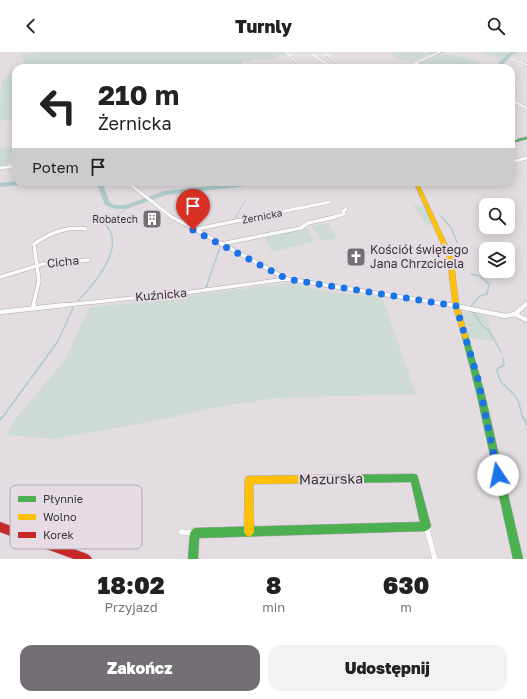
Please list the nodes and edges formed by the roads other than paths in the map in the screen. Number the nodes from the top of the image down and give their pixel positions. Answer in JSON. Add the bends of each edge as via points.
{"nodes":[{"id":1,"x":285,"y":52,"type":"edge"},
{"id":2,"x":440,"y":52,"type":"edge"},
{"id":3,"x":288,"y":55,"type":"junction"},
{"id":4,"x":313,"y":55,"type":"junction"},
{"id":5,"x":327,"y":55,"type":"junction"},
{"id":6,"x":334,"y":55,"type":"dead end"},
{"id":7,"x":510,"y":58,"type":"dead end"},
{"id":8,"x":415,"y":62,"type":"junction"},
{"id":9,"x":298,"y":64,"type":"edge"},
{"id":10,"x":326,"y":64,"type":"edge"},
{"id":11,"x":339,"y":64,"type":"edge"},
{"id":12,"x":411,"y":64,"type":"edge"},
{"id":13,"x":418,"y":64,"type":"edge"},
{"id":14,"x":527,"y":65,"type":"edge"},
{"id":15,"x":515,"y":102,"type":"edge"},
{"id":16,"x":527,"y":108,"type":"edge"},
{"id":17,"x":527,"y":138,"type":"edge"},
{"id":18,"x":515,"y":139,"type":"edge"},
{"id":19,"x":527,"y":158,"type":"edge"},
{"id":20,"x":515,"y":161,"type":"edge"},
{"id":21,"x":12,"y":166,"type":"edge"},
{"id":22,"x":0,"y":168,"type":"edge"},
{"id":23,"x":132,"y":186,"type":"edge"},
{"id":24,"x":418,"y":186,"type":"edge"},
{"id":25,"x":330,"y":202,"type":"dead end"},
{"id":26,"x":346,"y":209,"type":"dead end"},
{"id":27,"x":86,"y":229,"type":"dead end"},
{"id":28,"x":193,"y":230,"type":"junction"},
{"id":29,"x":220,"y":244,"type":"junction"},
{"id":30,"x":89,"y":260,"type":"dead end"},
{"id":31,"x":37,"y":266,"type":"junction"},
{"id":32,"x":0,"y":278,"type":"edge"},
{"id":33,"x":287,"y":279,"type":"junction"},
{"id":34,"x":527,"y":303,"type":"edge"},
{"id":35,"x":456,"y":306,"type":"junction"},
{"id":36,"x":33,"y":308,"type":"junction"},
{"id":37,"x":0,"y":312,"type":"edge"},
{"id":38,"x":515,"y":314,"type":"junction"},
{"id":39,"x":527,"y":320,"type":"edge"},
{"id":40,"x":426,"y":526,"type":"junction"},
{"id":41,"x":0,"y":527,"type":"edge"},
{"id":42,"x":10,"y":531,"type":"edge"},
{"id":43,"x":181,"y":532,"type":"dead end"},
{"id":44,"x":249,"y":532,"type":"junction"},
{"id":45,"x":196,"y":533,"type":"junction"},
{"id":46,"x":59,"y":549,"type":"edge"},
{"id":47,"x":86,"y":559,"type":"edge"},
{"id":48,"x":193,"y":559,"type":"edge"},
{"id":49,"x":435,"y":559,"type":"edge"},
{"id":50,"x":518,"y":559,"type":"edge"}],
"edges":[{"from":1,"to":3,"type":"street"},
{"from":2,"to":8,"type":"street"},
{"from":3,"to":4,"type":"street"},
{"from":3,"to":9,"type":"street"},
{"from":4,"to":5,"type":"street"},
{"from":4,"to":10,"type":"street"},
{"from":5,"to":6,"type":"street"},
{"from":5,"to":11,"type":"street"},
{"from":7,"to":14,"type":"street"},
{"from":8,"to":12,"type":"street"},
{"from":8,"to":13,"type":"street"},
{"from":15,"to":16,"type":"street"},
{"from":17,"to":18,"type":"street"},
{"from":19,"to":20,"type":"street"},
{"from":21,"to":22,"type":"street"},
{"from":23,"to":28,"type":"street","via":[[171,217]]},
{"from":24,"to":35,"type":"street","via":[[450,257]]},
{"from":25,"to":28,"type":"street","name":"Żernicka"},
{"from":26,"to":29,"type":"street","via":[[342,216],[308,223],[301,228]]},
{"from":27,"to":31,"type":"street","via":[[63,229],[34,244]]},
{"from":28,"to":29,"type":"street"},
{"from":29,"to":33,"type":"street"},
{"from":30,"to":31,"type":"street","name":"Cicha"},
{"from":31,"to":32,"type":"street","name":"Cicha"},
{"from":31,"to":36,"type":"street","via":[[38,289]]},
{"from":33,"to":35,"type":"street"},
{"from":33,"to":36,"type":"street","name":"Kuźnicka","via":[[191,292]]},
{"from":34,"to":38,"type":"street"},
{"from":35,"to":38,"type":"street","via":[[505,316]]},
{"from":35,"to":50,"type":"street","via":[[478,379]]},
{"from":36,"to":37,"type":"street","name":"Kuźnicka"},
{"from":38,"to":39,"type":"street"},
{"from":40,"to":44,"type":"street"},
{"from":40,"to":44,"type":"street","name":"Mazurska","via":[[414,478],[249,480]]},
{"from":40,"to":49,"type":"street","name":"Mazurska"},
{"from":41,"to":42,"type":"street"},
{"from":43,"to":45,"type":"street"},
{"from":44,"to":45,"type":"street"},
{"from":45,"to":48,"type":"street"},
{"from":46,"to":47,"type":"street"}]}
